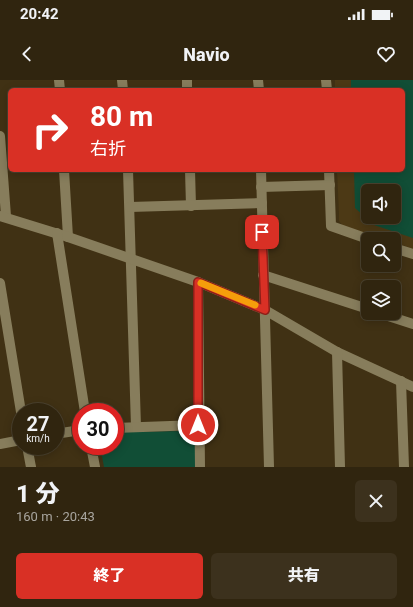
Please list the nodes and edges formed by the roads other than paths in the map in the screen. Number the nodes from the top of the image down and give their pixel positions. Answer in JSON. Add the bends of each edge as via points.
{"nodes":[{"id":1,"x":0,"y":137,"type":"edge"},
{"id":2,"x":64,"y":172,"type":"edge"},
{"id":3,"x":128,"y":172,"type":"edge"},
{"id":4,"x":190,"y":172,"type":"edge"},
{"id":5,"x":261,"y":172,"type":"edge"},
{"id":6,"x":329,"y":172,"type":"edge"},
{"id":7,"x":330,"y":185,"type":"junction"},
{"id":8,"x":261,"y":187,"type":"junction"},
{"id":9,"x":262,"y":203,"type":"junction"},
{"id":10,"x":191,"y":206,"type":"junction"},
{"id":11,"x":130,"y":207,"type":"junction"},
{"id":12,"x":3,"y":216,"type":"edge"},
{"id":13,"x":57,"y":233,"type":"junction"},
{"id":14,"x":68,"y":237,"type":"junction"},
{"id":15,"x":361,"y":237,"type":"edge"},
{"id":16,"x":401,"y":250,"type":"edge"},
{"id":17,"x":413,"y":254,"type":"edge"},
{"id":18,"x":132,"y":259,"type":"junction"},
{"id":19,"x":263,"y":275,"type":"junction"},
{"id":20,"x":198,"y":282,"type":"junction"},
{"id":21,"x":0,"y":283,"type":"edge"},
{"id":22,"x":361,"y":307,"type":"edge"},
{"id":23,"x":265,"y":310,"type":"junction"},
{"id":24,"x":401,"y":319,"type":"edge"},
{"id":25,"x":413,"y":323,"type":"edge"},
{"id":26,"x":337,"y":352,"type":"junction"},
{"id":27,"x":401,"y":381,"type":"junction"},
{"id":28,"x":413,"y":387,"type":"edge"},
{"id":29,"x":20,"y":403,"type":"edge"},
{"id":30,"x":85,"y":403,"type":"edge"},
{"id":31,"x":198,"y":425,"type":"junction"},
{"id":32,"x":136,"y":427,"type":"junction"},
{"id":33,"x":124,"y":428,"type":"edge"},
{"id":34,"x":12,"y":442,"type":"edge"},
{"id":35,"x":0,"y":444,"type":"edge"},
{"id":36,"x":29,"y":455,"type":"edge"},
{"id":37,"x":93,"y":455,"type":"edge"},
{"id":38,"x":31,"y":467,"type":"edge"},
{"id":39,"x":95,"y":467,"type":"edge"},
{"id":40,"x":200,"y":467,"type":"edge"},
{"id":41,"x":269,"y":467,"type":"edge"},
{"id":42,"x":340,"y":467,"type":"edge"},
{"id":43,"x":404,"y":467,"type":"edge"}],
"edges":[{"from":1,"to":12,"type":"street"},
{"from":2,"to":14,"type":"street"},
{"from":3,"to":11,"type":"street"},
{"from":4,"to":10,"type":"street"},
{"from":5,"to":8,"type":"street"},
{"from":6,"to":7,"type":"street"},
{"from":7,"to":8,"type":"street"},
{"from":7,"to":15,"type":"street","via":[[331,226]]},
{"from":8,"to":9,"type":"street"},
{"from":9,"to":10,"type":"street"},
{"from":9,"to":19,"type":"street"},
{"from":10,"to":11,"type":"street"},
{"from":11,"to":18,"type":"street"},
{"from":12,"to":13,"type":"street"},
{"from":13,"to":14,"type":"street"},
{"from":13,"to":30,"type":"street"},
{"from":14,"to":18,"type":"street"},
{"from":16,"to":17,"type":"street"},
{"from":18,"to":20,"type":"street"},
{"from":18,"to":32,"type":"street"},
{"from":19,"to":22,"type":"street"},
{"from":19,"to":23,"type":"street"},
{"from":20,"to":23,"type":"street"},
{"from":20,"to":31,"type":"street"},
{"from":21,"to":29,"type":"street"},
{"from":23,"to":26,"type":"street"},
{"from":23,"to":41,"type":"street"},
{"from":24,"to":25,"type":"street"},
{"from":26,"to":27,"type":"street"},
{"from":26,"to":42,"type":"street"},
{"from":27,"to":28,"type":"street"},
{"from":27,"to":43,"type":"street"},
{"from":31,"to":32,"type":"street"},
{"from":31,"to":40,"type":"street"},
{"from":32,"to":33,"type":"street"},
{"from":34,"to":35,"type":"street"},
{"from":36,"to":38,"type":"street"},
{"from":37,"to":39,"type":"street"}]}
